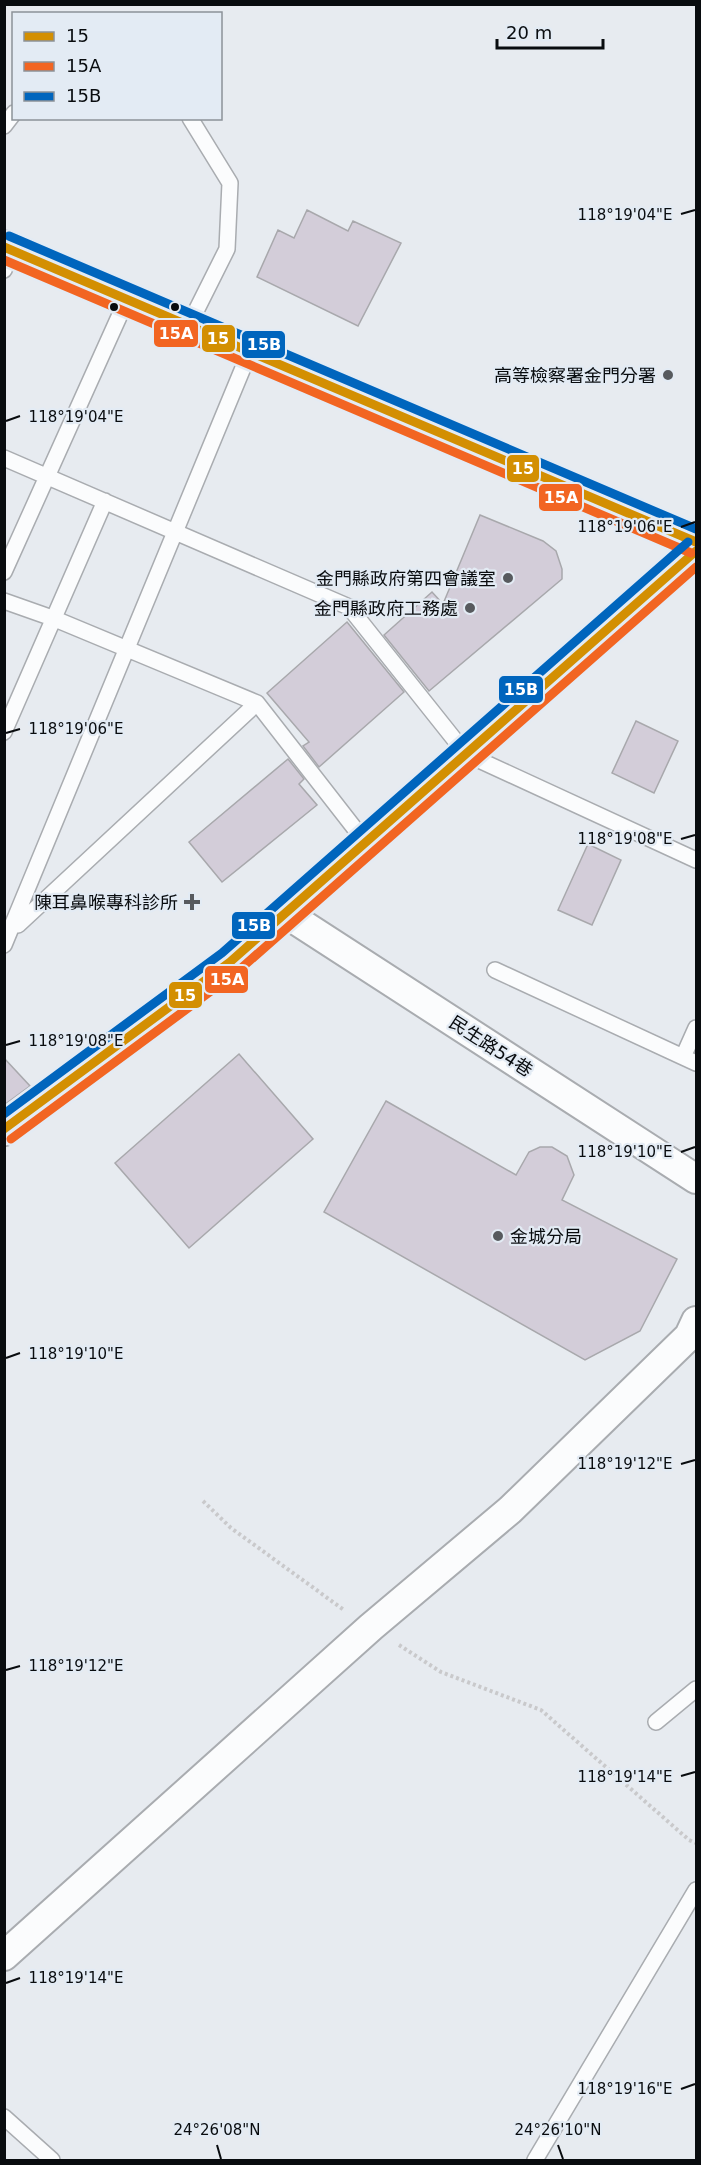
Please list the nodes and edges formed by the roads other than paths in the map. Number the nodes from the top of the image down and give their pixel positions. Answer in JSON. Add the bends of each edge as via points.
{"nodes":[{"id":1,"x":191,"y":120,"type":"edge"},
{"id":2,"x":7,"y":255,"type":"edge"},
{"id":3,"x":127,"y":299,"type":"junction"},
{"id":4,"x":189,"y":325,"type":"junction"},
{"id":5,"x":250,"y":351,"type":"junction"},
{"id":6,"x":4,"y":458,"type":"edge"},
{"id":7,"x":47,"y":477,"type":"junction"},
{"id":8,"x":105,"y":501,"type":"junction"},
{"id":9,"x":176,"y":531,"type":"junction"},
{"id":10,"x":696,"y":542,"type":"edge"},
{"id":11,"x":696,"y":551,"type":"edge"},
{"id":12,"x":4,"y":572,"type":"edge"},
{"id":13,"x":4,"y":601,"type":"edge"},
{"id":14,"x":56,"y":619,"type":"junction"},
{"id":15,"x":128,"y":650,"type":"junction"},
{"id":16,"x":257,"y":703,"type":"junction"},
{"id":17,"x":4,"y":732,"type":"edge"},
{"id":18,"x":466,"y":754,"type":"junction"},
{"id":19,"x":366,"y":843,"type":"junction"},
{"id":20,"x":696,"y":860,"type":"edge"},
{"id":21,"x":285,"y":913,"type":"junction"},
{"id":22,"x":13,"y":930,"type":"junction"},
{"id":23,"x":4,"y":945,"type":"edge"},
{"id":24,"x":495,"y":970,"type":"dead end"},
{"id":25,"x":696,"y":1028,"type":"edge"},
{"id":26,"x":690,"y":1060,"type":"edge"},
{"id":27,"x":6,"y":1125,"type":"edge"},
{"id":28,"x":696,"y":1179,"type":"edge"},
{"id":29,"x":696,"y":1321,"type":"edge"},
{"id":30,"x":696,"y":1689,"type":"edge"},
{"id":31,"x":656,"y":1722,"type":"dead end"},
{"id":32,"x":696,"y":1890,"type":"edge"},
{"id":33,"x":4,"y":1956,"type":"edge"},
{"id":34,"x":4,"y":2117,"type":"edge"},
{"id":35,"x":52,"y":2160,"type":"edge"},
{"id":36,"x":535,"y":2160,"type":"edge"}],
"edges":[{"from":1,"to":4,"type":"lane","via":[[230,183],[227,249]]},
{"from":2,"to":3,"type":"main road"},
{"from":3,"to":4,"type":"main road"},
{"from":3,"to":7,"type":"lane"},
{"from":4,"to":5,"type":"main road"},
{"from":5,"to":9,"type":"lane"},
{"from":5,"to":10,"type":"main road"},
{"from":6,"to":7,"type":"lane"},
{"from":7,"to":8,"type":"lane"},
{"from":7,"to":12,"type":"lane"},
{"from":8,"to":9,"type":"lane"},
{"from":8,"to":14,"type":"lane"},
{"from":9,"to":15,"type":"lane"},
{"from":9,"to":18,"type":"lane","via":[[349,607]]},
{"from":11,"to":18,"type":"main road"},
{"from":13,"to":14,"type":"lane"},
{"from":14,"to":15,"type":"lane"},
{"from":14,"to":17,"type":"lane"},
{"from":15,"to":16,"type":"lane"},
{"from":15,"to":22,"type":"lane"},
{"from":16,"to":19,"type":"lane"},
{"from":16,"to":22,"type":"lane"},
{"from":18,"to":19,"type":"main road"},
{"from":18,"to":20,"type":"lane"},
{"from":19,"to":21,"type":"main road"},
{"from":21,"to":27,"type":"main road","via":[[230,962]]},
{"from":21,"to":28,"type":"street","name":"民生路54巷"},
{"from":22,"to":23,"type":"lane"},
{"from":24,"to":26,"type":"lane"},
{"from":25,"to":26,"type":"lane"},
{"from":29,"to":33,"type":"street","via":[[689,1336],[510,1510],[371,1627]]},
{"from":30,"to":31,"type":"lane"},
{"from":32,"to":36,"type":"lane"},
{"from":34,"to":35,"type":"lane"}]}
